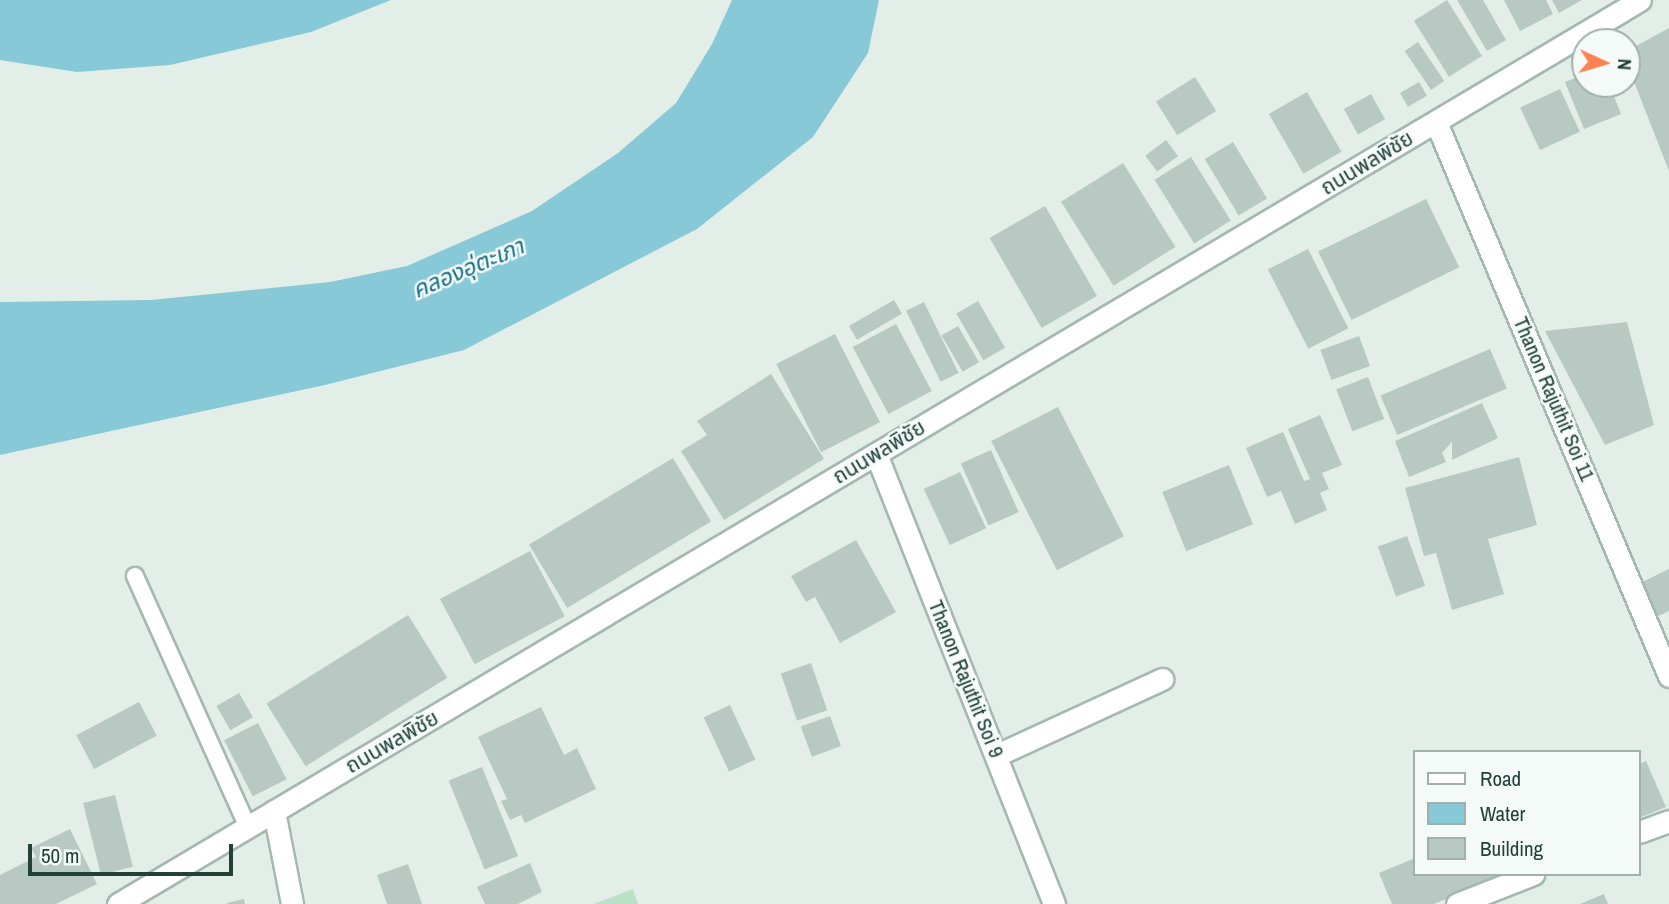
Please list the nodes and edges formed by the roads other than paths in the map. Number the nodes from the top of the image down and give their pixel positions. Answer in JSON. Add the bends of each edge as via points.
{"nodes":[{"id":1,"x":1640,"y":0,"type":"edge"},
{"id":2,"x":1436,"y":122,"type":"junction"},
{"id":3,"x":876,"y":454,"type":"junction"},
{"id":4,"x":135,"y":576,"type":"dead end"},
{"id":5,"x":1669,"y":676,"type":"edge"},
{"id":6,"x":1162,"y":679,"type":"dead end"},
{"id":7,"x":997,"y":755,"type":"junction"},
{"id":8,"x":274,"y":811,"type":"junction"},
{"id":9,"x":1669,"y":821,"type":"edge"},
{"id":10,"x":248,"y":827,"type":"junction"},
{"id":11,"x":1641,"y":831,"type":"edge"},
{"id":12,"x":1528,"y":876,"type":"edge"},
{"id":13,"x":118,"y":904,"type":"edge"},
{"id":14,"x":292,"y":904,"type":"edge"},
{"id":15,"x":1054,"y":904,"type":"edge"},
{"id":16,"x":1457,"y":904,"type":"edge"}],
"edges":[{"from":1,"to":2,"type":"street","name":"ถนนพลพิชัย"},
{"from":2,"to":3,"type":"street","name":"ถนนพลพิชัย"},
{"from":2,"to":5,"type":"street","name":"Thanon Rajuthit Soi 11"},
{"from":3,"to":7,"type":"street","name":"Thanon Rajuthit Soi 9"},
{"from":3,"to":8,"type":"street","name":"ถนนพลพิชัย"},
{"from":4,"to":10,"type":"lane"},
{"from":6,"to":7,"type":"street"},
{"from":7,"to":15,"type":"street","name":"Thanon Rajuthit Soi 9"},
{"from":8,"to":10,"type":"street","name":"ถนนพลพิชัย"},
{"from":8,"to":14,"type":"street"},
{"from":9,"to":11,"type":"street"},
{"from":10,"to":13,"type":"street","name":"ถนนพลพิชัย"},
{"from":12,"to":16,"type":"street"}]}
